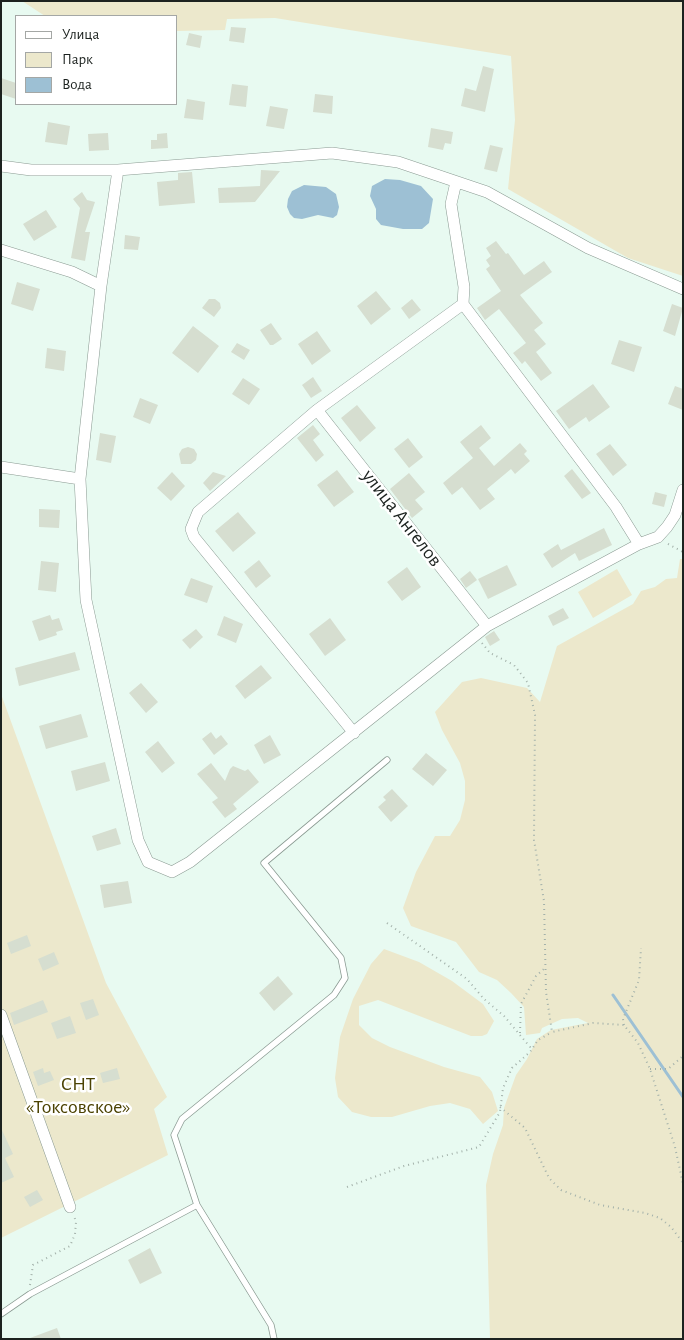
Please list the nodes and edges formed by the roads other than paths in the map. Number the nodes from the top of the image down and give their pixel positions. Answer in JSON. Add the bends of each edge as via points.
{"nodes":[{"id":1,"x":1,"y":166,"type":"edge"},
{"id":2,"x":118,"y":170,"type":"junction"},
{"id":3,"x":456,"y":182,"type":"junction"},
{"id":4,"x":1,"y":250,"type":"edge"},
{"id":5,"x":101,"y":286,"type":"junction"},
{"id":6,"x":683,"y":289,"type":"edge"},
{"id":7,"x":462,"y":304,"type":"junction"},
{"id":8,"x":317,"y":410,"type":"junction"},
{"id":9,"x":1,"y":467,"type":"edge"},
{"id":10,"x":80,"y":479,"type":"junction"},
{"id":11,"x":683,"y":490,"type":"edge"},
{"id":12,"x":639,"y":544,"type":"junction"},
{"id":13,"x":487,"y":626,"type":"junction"},
{"id":14,"x":354,"y":733,"type":"junction"},
{"id":15,"x":387,"y":760,"type":"dead end"},
{"id":16,"x":1,"y":1015,"type":"edge"},
{"id":17,"x":197,"y":1205,"type":"junction"},
{"id":18,"x":70,"y":1206,"type":"road end"},
{"id":19,"x":1,"y":1314,"type":"edge"},
{"id":20,"x":274,"y":1339,"type":"edge"}],
"edges":[{"from":1,"to":2,"type":"street","via":[[31,170]]},
{"from":2,"to":3,"type":"street","via":[[332,153],[398,162]]},
{"from":2,"to":5,"type":"street"},
{"from":3,"to":6,"type":"street","via":[[487,192],[588,248]]},
{"from":3,"to":7,"type":"street","via":[[451,204],[464,287]]},
{"from":4,"to":5,"type":"street","via":[[72,272]]},
{"from":5,"to":10,"type":"street"},
{"from":7,"to":8,"type":"street"},
{"from":7,"to":12,"type":"street","via":[[616,507]]},
{"from":8,"to":13,"type":"street","name":"улица Ангелов"},
{"from":8,"to":14,"type":"street","via":[[198,512],[191,529],[194,537]]},
{"from":9,"to":10,"type":"street"},
{"from":10,"to":14,"type":"street","via":[[86,600],[138,840],[148,862],[172,872],[190,862]]},
{"from":11,"to":12,"type":"street","via":[[674,515],[658,537]]},
{"from":12,"to":13,"type":"street"},
{"from":13,"to":14,"type":"street"},
{"from":15,"to":17,"type":"lane","via":[[264,863],[342,958],[344,978],[334,995],[182,1119],[174,1135]]},
{"from":16,"to":18,"type":"street"},
{"from":17,"to":19,"type":"lane","via":[[30,1294]]},
{"from":17,"to":20,"type":"lane","via":[[271,1325]]}]}
